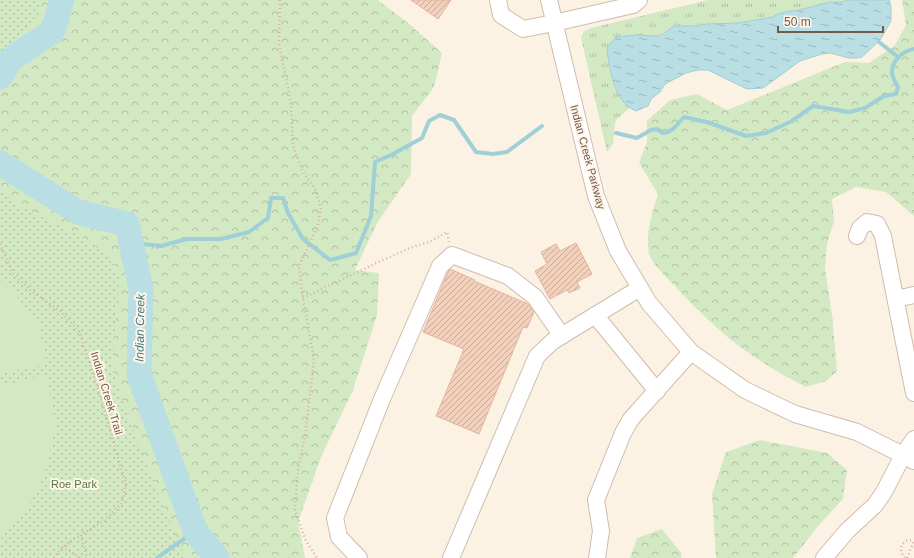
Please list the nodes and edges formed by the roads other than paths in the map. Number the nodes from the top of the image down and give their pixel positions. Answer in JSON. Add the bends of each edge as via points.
{"nodes":[{"id":1,"x":498,"y":0,"type":"edge"},
{"id":2,"x":549,"y":0,"type":"edge"},
{"id":3,"x":639,"y":0,"type":"edge"},
{"id":4,"x":610,"y":5,"type":"edge"},
{"id":5,"x":554,"y":23,"type":"junction"},
{"id":6,"x":857,"y":236,"type":"dead end"},
{"id":7,"x":640,"y":288,"type":"junction"},
{"id":8,"x":914,"y":295,"type":"edge"},
{"id":9,"x":896,"y":299,"type":"junction"},
{"id":10,"x":596,"y":315,"type":"junction"},
{"id":11,"x":562,"y":336,"type":"junction"},
{"id":12,"x":691,"y":352,"type":"junction"},
{"id":13,"x":657,"y":391,"type":"junction"},
{"id":14,"x":914,"y":393,"type":"edge"},
{"id":15,"x":914,"y":438,"type":"edge"},
{"id":16,"x":909,"y":458,"type":"edge"},
{"id":17,"x":359,"y":558,"type":"edge"},
{"id":18,"x":451,"y":558,"type":"edge"},
{"id":19,"x":597,"y":558,"type":"edge"},
{"id":20,"x":824,"y":558,"type":"edge"}],
"edges":[{"from":1,"to":5,"type":"street","via":[[501,15],[523,29]]},
{"from":2,"to":5,"type":"street","name":"Indian Creek Parkway"},
{"from":3,"to":4,"type":"street","via":[[633,5]]},
{"from":4,"to":5,"type":"street"},
{"from":5,"to":7,"type":"street","name":"Indian Creek Parkway","via":[[596,196],[618,251]]},
{"from":6,"to":9,"type":"street","via":[[860,228],[867,222],[877,224],[883,236]]},
{"from":7,"to":10,"type":"street"},
{"from":7,"to":12,"type":"street","name":"Indian Creek Parkway","via":[[649,303]]},
{"from":8,"to":9,"type":"street"},
{"from":9,"to":14,"type":"street"},
{"from":10,"to":11,"type":"street"},
{"from":10,"to":13,"type":"street"},
{"from":11,"to":17,"type":"street","via":[[535,296],[508,276],[452,255],[440,266],[382,399],[335,518],[339,537]]},
{"from":11,"to":18,"type":"street","via":[[537,356]]},
{"from":12,"to":13,"type":"street"},
{"from":12,"to":16,"type":"street","name":"Indian Creek Parkway","via":[[745,390],[795,414],[857,432]]},
{"from":13,"to":19,"type":"street","via":[[631,419],[623,433],[596,500],[601,531]]},
{"from":15,"to":16,"type":"street"},
{"from":16,"to":20,"type":"street","via":[[875,505],[847,531]]}]}
